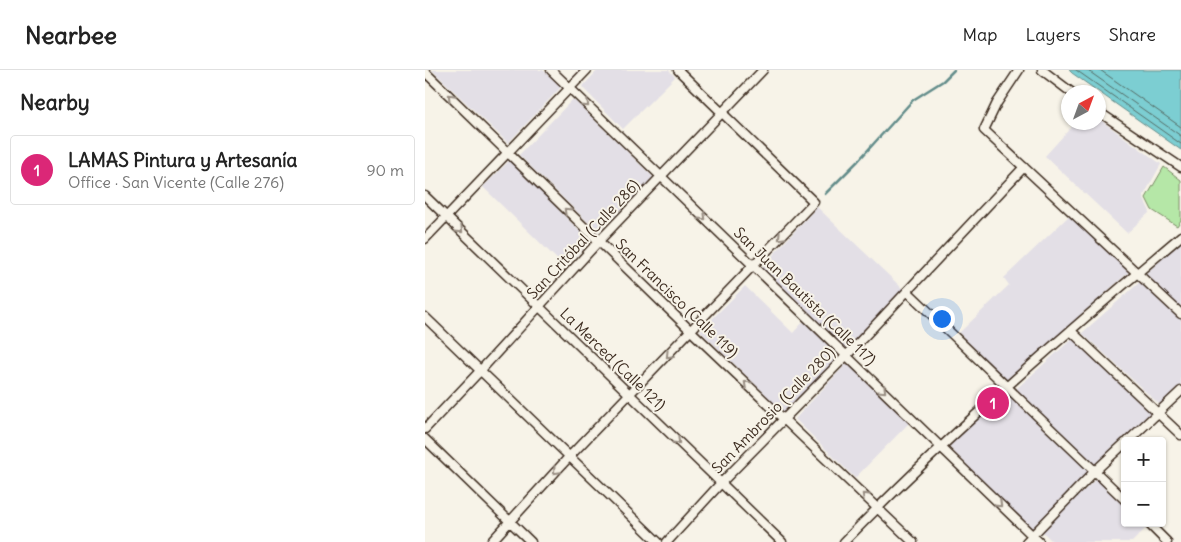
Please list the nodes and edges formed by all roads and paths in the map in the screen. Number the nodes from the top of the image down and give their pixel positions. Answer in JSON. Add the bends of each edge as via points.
{"nodes":[{"id":1,"x":551,"y":70,"type":"edge"},
{"id":2,"x":587,"y":70,"type":"edge"},
{"id":3,"x":679,"y":70,"type":"edge"},
{"id":4,"x":763,"y":70,"type":"edge"},
{"id":5,"x":1019,"y":70,"type":"edge"},
{"id":6,"x":1042,"y":70,"type":"edge"},
{"id":7,"x":425,"y":72,"type":"edge"},
{"id":8,"x":1062,"y":85,"type":"edge"},
{"id":9,"x":570,"y":88,"type":"junction"},
{"id":10,"x":722,"y":112,"type":"junction"},
{"id":11,"x":1106,"y":117,"type":"edge"},
{"id":12,"x":508,"y":154,"type":"junction"},
{"id":13,"x":1023,"y":167,"type":"junction"},
{"id":14,"x":1181,"y":167,"type":"edge"},
{"id":15,"x":661,"y":176,"type":"junction"},
{"id":16,"x":425,"y":196,"type":"edge"},
{"id":17,"x":447,"y":217,"type":"junction"},
{"id":18,"x":1181,"y":236,"type":"edge"},
{"id":19,"x":425,"y":239,"type":"edge"},
{"id":20,"x":599,"y":241,"type":"junction"},
{"id":21,"x":753,"y":266,"type":"junction"},
{"id":22,"x":1138,"y":273,"type":"junction"},
{"id":23,"x":907,"y":291,"type":"junction"},
{"id":24,"x":539,"y":306,"type":"junction"},
{"id":25,"x":1181,"y":314,"type":"edge"},
{"id":26,"x":425,"y":317,"type":"edge"},
{"id":27,"x":691,"y":331,"type":"junction"},
{"id":28,"x":1071,"y":331,"type":"junction"},
{"id":29,"x":847,"y":355,"type":"junction"},
{"id":30,"x":480,"y":371,"type":"junction"},
{"id":31,"x":1007,"y":386,"type":"junction"},
{"id":32,"x":1181,"y":392,"type":"edge"},
{"id":33,"x":630,"y":395,"type":"junction"},
{"id":34,"x":1158,"y":414,"type":"junction"},
{"id":35,"x":784,"y":419,"type":"junction"},
{"id":36,"x":425,"y":429,"type":"edge"},
{"id":37,"x":1181,"y":435,"type":"edge"},
{"id":38,"x":1132,"y":437,"type":"edge"},
{"id":39,"x":425,"y":439,"type":"edge"},
{"id":40,"x":941,"y":447,"type":"junction"},
{"id":41,"x":1121,"y":447,"type":"edge"},
{"id":42,"x":569,"y":457,"type":"junction"},
{"id":43,"x":1095,"y":470,"type":"junction"},
{"id":44,"x":721,"y":483,"type":"junction"},
{"id":45,"x":1121,"y":496,"type":"edge"},
{"id":46,"x":877,"y":508,"type":"junction"},
{"id":47,"x":510,"y":521,"type":"junction"},
{"id":48,"x":1152,"y":527,"type":"edge"},
{"id":49,"x":1032,"y":535,"type":"junction"},
{"id":50,"x":491,"y":542,"type":"edge"},
{"id":51,"x":531,"y":542,"type":"edge"},
{"id":52,"x":658,"y":542,"type":"edge"},
{"id":53,"x":667,"y":542,"type":"edge"},
{"id":54,"x":782,"y":542,"type":"edge"},
{"id":55,"x":845,"y":542,"type":"edge"},
{"id":56,"x":913,"y":542,"type":"edge"},
{"id":57,"x":1025,"y":542,"type":"edge"},
{"id":58,"x":1039,"y":542,"type":"edge"},
{"id":59,"x":1167,"y":542,"type":"edge"}],
"edges":[{"from":1,"to":9,"type":"street","name":"San Juan Bautista (Calle 117)"},
{"from":2,"to":9,"type":"street"},
{"from":3,"to":10,"type":"street"},
{"from":4,"to":10,"type":"street","name":"San Critóbal (Calle 286)"},
{"from":5,"to":13,"type":"street","via":[[984,130]]},
{"from":6,"to":8,"type":"street"},
{"from":12,"to":7,"type":"street","name":"San Francisco (Calle 119)","one_way":true},
{"from":9,"to":12,"type":"street"},
{"from":9,"to":15,"type":"street","name":"San Juan Bautista (Calle 117)","one_way":true},
{"from":10,"to":15,"type":"street","name":"San Critóbal (Calle 286)"},
{"from":10,"to":21,"type":"street","one_way":true,"via":[[815,202]]},
{"from":11,"to":14,"type":"street"},
{"from":12,"to":17,"type":"street"},
{"from":20,"to":12,"type":"street","name":"San Francisco (Calle 119)","one_way":true},
{"from":13,"to":22,"type":"street"},
{"from":13,"to":23,"type":"street","name":"San Ambrosio (Calle 280)"},
{"from":15,"to":20,"type":"street","name":"San Critóbal (Calle 286)"},
{"from":15,"to":21,"type":"street","name":"San Juan Bautista (Calle 117)","one_way":true},
{"from":16,"to":17,"type":"street","name":"La Merced (Calle 121)"},
{"from":17,"to":19,"type":"street"},
{"from":17,"to":24,"type":"street","name":"La Merced (Calle 121)","one_way":true},
{"from":18,"to":22,"type":"street"},
{"from":20,"to":24,"type":"street","name":"San Critóbal (Calle 286)"},
{"from":20,"to":27,"type":"street","name":"San Francisco (Calle 119)"},
{"from":21,"to":27,"type":"street"},
{"from":21,"to":29,"type":"street","name":"San Juan Bautista (Calle 117)"},
{"from":22,"to":25,"type":"street"},
{"from":22,"to":28,"type":"street"},
{"from":23,"to":29,"type":"street","name":"San Ambrosio (Calle 280)"},
{"from":23,"to":31,"type":"street"},
{"from":24,"to":30,"type":"street","name":"San Critóbal (Calle 286)"},
{"from":24,"to":33,"type":"street","name":"La Merced (Calle 121)"},
{"from":26,"to":30,"type":"street"},
{"from":27,"to":33,"type":"street","one_way":true},
{"from":35,"to":27,"type":"street","name":"San Francisco (Calle 119)","one_way":true},
{"from":28,"to":31,"type":"street"},
{"from":28,"to":34,"type":"street"},
{"from":29,"to":35,"type":"street","name":"San Ambrosio (Calle 280)"},
{"from":29,"to":40,"type":"street","name":"San Juan Bautista (Calle 117)","one_way":true},
{"from":30,"to":36,"type":"street","name":"San Critóbal (Calle 286)"},
{"from":30,"to":42,"type":"street"},
{"from":31,"to":40,"type":"street"},
{"from":31,"to":43,"type":"street"},
{"from":32,"to":34,"type":"street"},
{"from":33,"to":42,"type":"street"},
{"from":33,"to":44,"type":"street","name":"La Merced (Calle 121)","one_way":true},
{"from":34,"to":37,"type":"street"},
{"from":34,"to":38,"type":"street"},
{"from":35,"to":44,"type":"street","name":"San Ambrosio (Calle 280)"},
{"from":46,"to":35,"type":"street","name":"San Francisco (Calle 119)","one_way":true},
{"from":39,"to":47,"type":"street"},
{"from":40,"to":46,"type":"street"},
{"from":40,"to":49,"type":"street","name":"San Juan Bautista (Calle 117)","one_way":true},
{"from":41,"to":43,"type":"street"},
{"from":42,"to":47,"type":"street","one_way":true},
{"from":42,"to":52,"type":"street"},
{"from":43,"to":45,"type":"street"},
{"from":43,"to":49,"type":"street"},
{"from":44,"to":53,"type":"street","name":"San Ambrosio (Calle 280)"},
{"from":44,"to":54,"type":"street","name":"La Merced (Calle 121)"},
{"from":46,"to":55,"type":"street"},
{"from":46,"to":56,"type":"street","name":"San Francisco (Calle 119)"},
{"from":47,"to":50,"type":"street"},
{"from":47,"to":51,"type":"street"},
{"from":48,"to":59,"type":"street"},
{"from":49,"to":57,"type":"street"},
{"from":49,"to":58,"type":"street","name":"San Juan Bautista (Calle 117)"}]}
